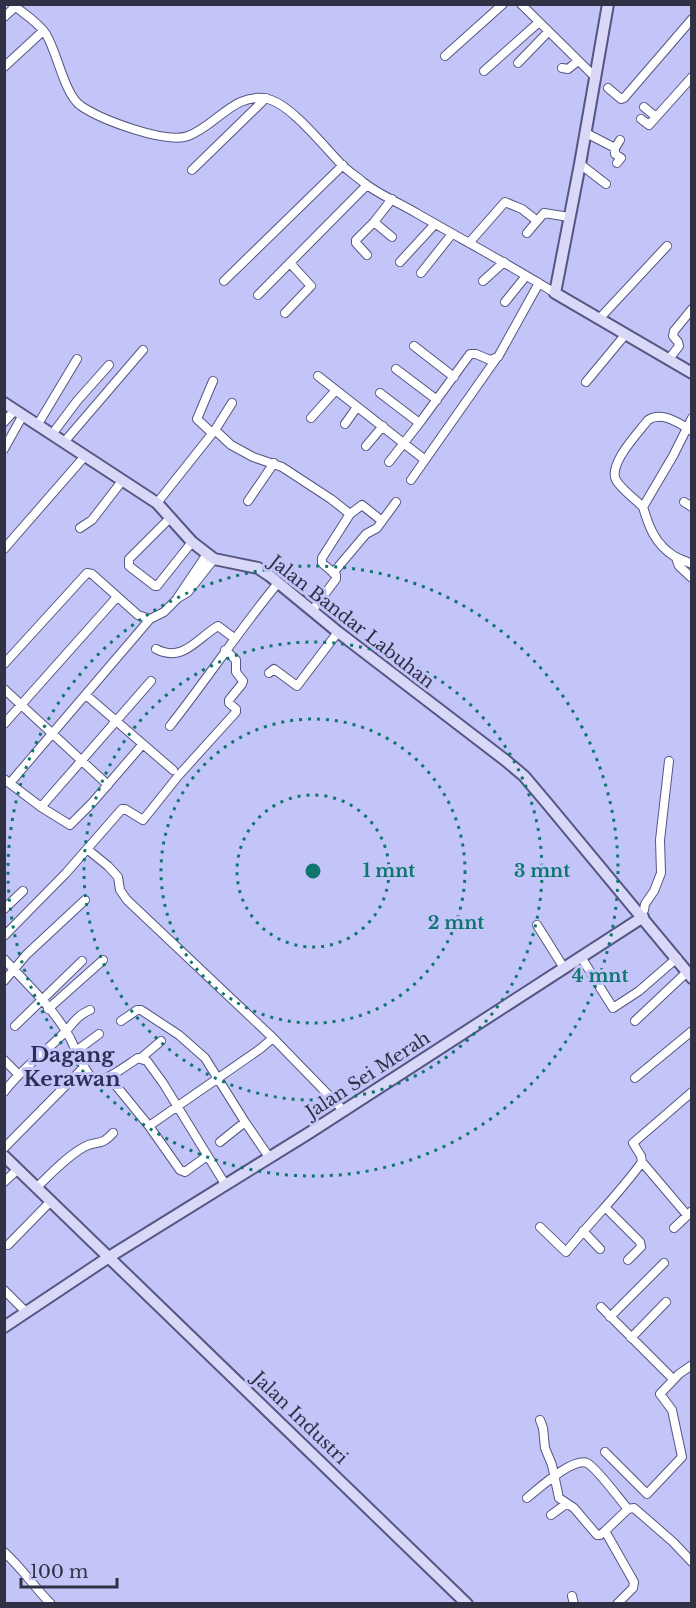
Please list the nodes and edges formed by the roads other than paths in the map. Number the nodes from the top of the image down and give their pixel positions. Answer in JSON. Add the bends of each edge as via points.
{"nodes":[{"id":1,"x":503,"y":4,"type":"edge"},
{"id":2,"x":521,"y":4,"type":"edge"},
{"id":3,"x":608,"y":4,"type":"edge"},
{"id":4,"x":13,"y":6,"type":"edge"},
{"id":5,"x":4,"y":17,"type":"edge"},
{"id":6,"x":692,"y":19,"type":"edge"},
{"id":7,"x":538,"y":23,"type":"junction"},
{"id":8,"x":43,"y":31,"type":"junction"},
{"id":9,"x":548,"y":32,"type":"junction"},
{"id":10,"x":445,"y":56,"type":"dead end"},
{"id":11,"x":578,"y":61,"type":"junction"},
{"id":12,"x":518,"y":63,"type":"dead end"},
{"id":13,"x":4,"y":67,"type":"edge"},
{"id":14,"x":562,"y":68,"type":"dead end"},
{"id":15,"x":484,"y":71,"type":"dead end"},
{"id":16,"x":692,"y":77,"type":"edge"},
{"id":17,"x":596,"y":78,"type":"junction"},
{"id":18,"x":608,"y":88,"type":"dead end"},
{"id":19,"x":266,"y":98,"type":"junction"},
{"id":20,"x":644,"y":107,"type":"dead end"},
{"id":21,"x":656,"y":117,"type":"junction"},
{"id":22,"x":641,"y":119,"type":"dead end"},
{"id":23,"x":586,"y":133,"type":"junction"},
{"id":24,"x":621,"y":140,"type":"dead end"},
{"id":25,"x":615,"y":148,"type":"junction"},
{"id":26,"x":580,"y":164,"type":"junction"},
{"id":27,"x":617,"y":164,"type":"dead end"},
{"id":28,"x":342,"y":165,"type":"junction"},
{"id":29,"x":192,"y":170,"type":"dead end"},
{"id":30,"x":606,"y":184,"type":"dead end"},
{"id":31,"x":368,"y":185,"type":"junction"},
{"id":32,"x":392,"y":199,"type":"junction"},
{"id":33,"x":568,"y":217,"type":"junction"},
{"id":34,"x":536,"y":220,"type":"junction"},
{"id":35,"x":374,"y":222,"type":"junction"},
{"id":36,"x":435,"y":224,"type":"junction"},
{"id":37,"x":527,"y":233,"type":"dead end"},
{"id":38,"x":452,"y":234,"type":"junction"},
{"id":39,"x":392,"y":237,"type":"dead end"},
{"id":40,"x":469,"y":243,"type":"junction"},
{"id":41,"x":667,"y":246,"type":"dead end"},
{"id":42,"x":367,"y":255,"type":"dead end"},
{"id":43,"x":400,"y":262,"type":"dead end"},
{"id":44,"x":504,"y":262,"type":"junction"},
{"id":45,"x":290,"y":263,"type":"junction"},
{"id":46,"x":421,"y":273,"type":"dead end"},
{"id":47,"x":526,"y":276,"type":"junction"},
{"id":48,"x":224,"y":281,"type":"dead end"},
{"id":49,"x":483,"y":281,"type":"dead end"},
{"id":50,"x":539,"y":283,"type":"junction"},
{"id":51,"x":555,"y":293,"type":"junction"},
{"id":52,"x":258,"y":295,"type":"dead end"},
{"id":53,"x":505,"y":302,"type":"dead end"},
{"id":54,"x":692,"y":309,"type":"edge"},
{"id":55,"x":285,"y":313,"type":"dead end"},
{"id":56,"x":599,"y":320,"type":"junction"},
{"id":57,"x":625,"y":335,"type":"junction"},
{"id":58,"x":414,"y":346,"type":"dead end"},
{"id":59,"x":143,"y":350,"type":"dead end"},
{"id":60,"x":77,"y":359,"type":"dead end"},
{"id":61,"x":496,"y":359,"type":"junction"},
{"id":62,"x":669,"y":360,"type":"junction"},
{"id":63,"x":109,"y":365,"type":"dead end"},
{"id":64,"x":396,"y":369,"type":"dead end"},
{"id":65,"x":692,"y":373,"type":"edge"},
{"id":66,"x":318,"y":376,"type":"dead end"},
{"id":67,"x":454,"y":377,"type":"junction"},
{"id":68,"x":213,"y":381,"type":"dead end"},
{"id":69,"x":586,"y":382,"type":"dead end"},
{"id":70,"x":336,"y":390,"type":"junction"},
{"id":71,"x":380,"y":393,"type":"dead end"},
{"id":72,"x":437,"y":400,"type":"junction"},
{"id":73,"x":4,"y":403,"type":"edge"},
{"id":74,"x":232,"y":403,"type":"dead end"},
{"id":75,"x":357,"y":407,"type":"junction"},
{"id":76,"x":19,"y":413,"type":"junction"},
{"id":77,"x":311,"y":418,"type":"dead end"},
{"id":78,"x":692,"y":418,"type":"edge"},
{"id":79,"x":421,"y":421,"type":"junction"},
{"id":80,"x":4,"y":422,"type":"edge"},
{"id":81,"x":39,"y":424,"type":"junction"},
{"id":82,"x":345,"y":424,"type":"dead end"},
{"id":83,"x":382,"y":426,"type":"junction"},
{"id":84,"x":689,"y":430,"type":"edge"},
{"id":85,"x":214,"y":432,"type":"junction"},
{"id":86,"x":53,"y":434,"type":"junction"},
{"id":87,"x":65,"y":441,"type":"junction"},
{"id":88,"x":404,"y":443,"type":"junction"},
{"id":89,"x":366,"y":446,"type":"dead end"},
{"id":90,"x":4,"y":449,"type":"edge"},
{"id":91,"x":85,"y":456,"type":"junction"},
{"id":92,"x":425,"y":460,"type":"junction"},
{"id":93,"x":389,"y":462,"type":"dead end"},
{"id":94,"x":274,"y":464,"type":"junction"},
{"id":95,"x":411,"y":480,"type":"dead end"},
{"id":96,"x":122,"y":481,"type":"junction"},
{"id":97,"x":248,"y":501,"type":"dead end"},
{"id":98,"x":396,"y":502,"type":"dead end"},
{"id":99,"x":684,"y":502,"type":"dead end"},
{"id":100,"x":158,"y":503,"type":"junction"},
{"id":101,"x":643,"y":507,"type":"junction"},
{"id":102,"x":692,"y":507,"type":"edge"},
{"id":103,"x":350,"y":514,"type":"junction"},
{"id":104,"x":170,"y":518,"type":"junction"},
{"id":105,"x":382,"y":521,"type":"junction"},
{"id":106,"x":80,"y":528,"type":"dead end"},
{"id":107,"x":192,"y":542,"type":"junction"},
{"id":108,"x":4,"y":549,"type":"edge"},
{"id":109,"x":210,"y":556,"type":"junction"},
{"id":110,"x":675,"y":558,"type":"junction"},
{"id":111,"x":692,"y":564,"type":"edge"},
{"id":112,"x":333,"y":573,"type":"junction"},
{"id":113,"x":692,"y":578,"type":"edge"},
{"id":114,"x":278,"y":583,"type":"junction"},
{"id":115,"x":117,"y":597,"type":"junction"},
{"id":116,"x":312,"y":611,"type":"junction"},
{"id":117,"x":150,"y":619,"type":"junction"},
{"id":118,"x":338,"y":632,"type":"junction"},
{"id":119,"x":234,"y":638,"type":"junction"},
{"id":120,"x":156,"y":649,"type":"dead end"},
{"id":121,"x":225,"y":650,"type":"junction"},
{"id":122,"x":4,"y":664,"type":"edge"},
{"id":123,"x":269,"y":673,"type":"dead end"},
{"id":124,"x":151,"y":681,"type":"dead end"},
{"id":125,"x":4,"y":689,"type":"edge"},
{"id":126,"x":86,"y":695,"type":"junction"},
{"id":127,"x":22,"y":705,"type":"junction"},
{"id":128,"x":115,"y":720,"type":"junction"},
{"id":129,"x":4,"y":724,"type":"edge"},
{"id":130,"x":170,"y":726,"type":"dead end"},
{"id":131,"x":52,"y":734,"type":"junction"},
{"id":132,"x":142,"y":745,"type":"junction"},
{"id":133,"x":81,"y":761,"type":"junction"},
{"id":134,"x":669,"y":761,"type":"dead end"},
{"id":135,"x":173,"y":771,"type":"dead end"},
{"id":136,"x":8,"y":781,"type":"edge"},
{"id":137,"x":108,"y":785,"type":"junction"},
{"id":138,"x":41,"y":807,"type":"junction"},
{"id":139,"x":87,"y":849,"type":"junction"},
{"id":140,"x":23,"y":891,"type":"dead end"},
{"id":141,"x":85,"y":900,"type":"dead end"},
{"id":142,"x":4,"y":909,"type":"edge"},
{"id":143,"x":642,"y":916,"type":"junction"},
{"id":144,"x":537,"y":925,"type":"dead end"},
{"id":145,"x":4,"y":936,"type":"edge"},
{"id":146,"x":581,"y":957,"type":"junction"},
{"id":147,"x":4,"y":959,"type":"edge"},
{"id":148,"x":103,"y":960,"type":"dead end"},
{"id":149,"x":82,"y":961,"type":"dead end"},
{"id":150,"x":686,"y":967,"type":"edge"},
{"id":151,"x":564,"y":968,"type":"junction"},
{"id":152,"x":13,"y":969,"type":"junction"},
{"id":153,"x":4,"y":981,"type":"edge"},
{"id":154,"x":41,"y":1001,"type":"junction"},
{"id":155,"x":48,"y":1009,"type":"junction"},
{"id":156,"x":90,"y":1010,"type":"dead end"},
{"id":157,"x":122,"y":1021,"type":"dead end"},
{"id":158,"x":635,"y":1021,"type":"dead end"},
{"id":159,"x":15,"y":1026,"type":"dead end"},
{"id":160,"x":66,"y":1031,"type":"junction"},
{"id":161,"x":692,"y":1031,"type":"edge"},
{"id":162,"x":99,"y":1034,"type":"dead end"},
{"id":163,"x":273,"y":1038,"type":"junction"},
{"id":164,"x":160,"y":1041,"type":"dead end"},
{"id":165,"x":76,"y":1051,"type":"junction"},
{"id":166,"x":141,"y":1058,"type":"junction"},
{"id":167,"x":4,"y":1060,"type":"edge"},
{"id":168,"x":84,"y":1067,"type":"junction"},
{"id":169,"x":18,"y":1074,"type":"junction"},
{"id":170,"x":109,"y":1077,"type":"junction"},
{"id":171,"x":219,"y":1078,"type":"junction"},
{"id":172,"x":635,"y":1078,"type":"dead end"},
{"id":173,"x":4,"y":1092,"type":"edge"},
{"id":174,"x":692,"y":1092,"type":"edge"},
{"id":175,"x":176,"y":1105,"type":"junction"},
{"id":176,"x":343,"y":1110,"type":"junction"},
{"id":177,"x":245,"y":1122,"type":"junction"},
{"id":178,"x":149,"y":1126,"type":"junction"},
{"id":179,"x":113,"y":1133,"type":"dead end"},
{"id":180,"x":220,"y":1142,"type":"dead end"},
{"id":181,"x":4,"y":1148,"type":"edge"},
{"id":182,"x":4,"y":1156,"type":"edge"},
{"id":183,"x":207,"y":1156,"type":"junction"},
{"id":184,"x":269,"y":1157,"type":"junction"},
{"id":185,"x":642,"y":1162,"type":"junction"},
{"id":186,"x":18,"y":1169,"type":"junction"},
{"id":187,"x":4,"y":1182,"type":"edge"},
{"id":188,"x":225,"y":1184,"type":"junction"},
{"id":189,"x":36,"y":1188,"type":"junction"},
{"id":190,"x":50,"y":1202,"type":"junction"},
{"id":191,"x":605,"y":1207,"type":"junction"},
{"id":192,"x":689,"y":1213,"type":"edge"},
{"id":193,"x":540,"y":1227,"type":"dead end"},
{"id":194,"x":674,"y":1228,"type":"dead end"},
{"id":195,"x":583,"y":1231,"type":"junction"},
{"id":196,"x":8,"y":1245,"type":"dead end"},
{"id":197,"x":600,"y":1249,"type":"dead end"},
{"id":198,"x":109,"y":1257,"type":"junction"},
{"id":199,"x":628,"y":1260,"type":"dead end"},
{"id":200,"x":664,"y":1263,"type":"dead end"},
{"id":201,"x":4,"y":1290,"type":"edge"},
{"id":202,"x":666,"y":1302,"type":"dead end"},
{"id":203,"x":602,"y":1307,"type":"dead end"},
{"id":204,"x":26,"y":1312,"type":"junction"},
{"id":205,"x":610,"y":1317,"type":"junction"},
{"id":206,"x":4,"y":1327,"type":"edge"},
{"id":207,"x":631,"y":1338,"type":"junction"},
{"id":208,"x":692,"y":1365,"type":"edge"},
{"id":209,"x":674,"y":1379,"type":"junction"},
{"id":210,"x":540,"y":1420,"type":"dead end"},
{"id":211,"x":605,"y":1452,"type":"dead end"},
{"id":212,"x":555,"y":1476,"type":"junction"},
{"id":213,"x":527,"y":1498,"type":"dead end"},
{"id":214,"x":566,"y":1504,"type":"junction"},
{"id":215,"x":628,"y":1509,"type":"junction"},
{"id":216,"x":551,"y":1515,"type":"dead end"},
{"id":217,"x":604,"y":1531,"type":"junction"},
{"id":218,"x":4,"y":1552,"type":"edge"},
{"id":219,"x":692,"y":1562,"type":"edge"},
{"id":220,"x":51,"y":1604,"type":"edge"},
{"id":221,"x":467,"y":1604,"type":"edge"},
{"id":222,"x":617,"y":1604,"type":"edge"}],
"edges":[{"from":1,"to":10,"type":"street"},
{"from":2,"to":7,"type":"street"},
{"from":3,"to":17,"type":"street"},
{"from":4,"to":5,"type":"street"},
{"from":4,"to":8,"type":"street"},
{"from":6,"to":18,"type":"street","via":[[624,98]]},
{"from":7,"to":9,"type":"street"},
{"from":7,"to":15,"type":"street"},
{"from":8,"to":13,"type":"street"},
{"from":8,"to":19,"type":"street","via":[[69,92],[80,105],[133,129],[171,138],[188,136],[234,105]]},
{"from":9,"to":11,"type":"street"},
{"from":9,"to":12,"type":"street"},
{"from":11,"to":14,"type":"street","via":[[568,69]]},
{"from":11,"to":17,"type":"street"},
{"from":16,"to":21,"type":"street"},
{"from":17,"to":23,"type":"street"},
{"from":19,"to":28,"type":"street","via":[[280,104],[312,131]]},
{"from":19,"to":29,"type":"street"},
{"from":20,"to":21,"type":"street"},
{"from":21,"to":22,"type":"street","via":[[649,124]]},
{"from":23,"to":25,"type":"street"},
{"from":23,"to":26,"type":"street"},
{"from":24,"to":25,"type":"street"},
{"from":25,"to":27,"type":"street","via":[[615,154],[621,158]]},
{"from":26,"to":30,"type":"street"},
{"from":26,"to":33,"type":"street"},
{"from":28,"to":31,"type":"street"},
{"from":28,"to":48,"type":"street"},
{"from":31,"to":32,"type":"street"},
{"from":31,"to":45,"type":"street"},
{"from":32,"to":35,"type":"street"},
{"from":32,"to":36,"type":"street"},
{"from":33,"to":34,"type":"street","via":[[544,213]]},
{"from":33,"to":51,"type":"street"},
{"from":34,"to":37,"type":"street"},
{"from":34,"to":40,"type":"street","via":[[505,202]]},
{"from":35,"to":39,"type":"street"},
{"from":35,"to":42,"type":"street","via":[[356,240]]},
{"from":36,"to":38,"type":"street"},
{"from":36,"to":43,"type":"street"},
{"from":38,"to":40,"type":"street"},
{"from":38,"to":46,"type":"street"},
{"from":40,"to":44,"type":"street"},
{"from":41,"to":56,"type":"street"},
{"from":44,"to":47,"type":"street"},
{"from":44,"to":49,"type":"street"},
{"from":45,"to":52,"type":"street"},
{"from":45,"to":55,"type":"street","via":[[311,286]]},
{"from":47,"to":50,"type":"street"},
{"from":47,"to":53,"type":"street"},
{"from":50,"to":51,"type":"street"},
{"from":50,"to":61,"type":"street"},
{"from":51,"to":56,"type":"street"},
{"from":54,"to":62,"type":"street","via":[[674,331],[679,346]]},
{"from":56,"to":57,"type":"street"},
{"from":57,"to":62,"type":"street"},
{"from":57,"to":69,"type":"street"},
{"from":58,"to":67,"type":"street"},
{"from":59,"to":87,"type":"street"},
{"from":60,"to":81,"type":"street"},
{"from":61,"to":67,"type":"street","via":[[473,353]]},
{"from":61,"to":92,"type":"street"},
{"from":62,"to":65,"type":"street"},
{"from":63,"to":86,"type":"street"},
{"from":64,"to":72,"type":"street"},
{"from":66,"to":70,"type":"street"},
{"from":67,"to":72,"type":"street"},
{"from":68,"to":85,"type":"street","via":[[197,418]]},
{"from":70,"to":75,"type":"street"},
{"from":70,"to":77,"type":"street"},
{"from":71,"to":79,"type":"street"},
{"from":72,"to":79,"type":"street"},
{"from":73,"to":76,"type":"street","name":"Jalan Bandar Labuhan"},
{"from":74,"to":85,"type":"street"},
{"from":75,"to":82,"type":"street"},
{"from":75,"to":83,"type":"street"},
{"from":76,"to":80,"type":"street"},
{"from":76,"to":81,"type":"street","name":"Jalan Bandar Labuhan"},
{"from":76,"to":90,"type":"street"},
{"from":78,"to":84,"type":"street"},
{"from":79,"to":88,"type":"street"},
{"from":81,"to":86,"type":"street","name":"Jalan Bandar Labuhan"},
{"from":83,"to":88,"type":"street"},
{"from":83,"to":89,"type":"street"},
{"from":84,"to":101,"type":"street"},
{"from":84,"to":101,"type":"street","via":[[667,417],[652,417],[616,463],[615,478]]},
{"from":85,"to":94,"type":"street","via":[[253,457]]},
{"from":85,"to":100,"type":"street"},
{"from":86,"to":87,"type":"street","name":"Jalan Bandar Labuhan"},
{"from":87,"to":91,"type":"street","name":"Jalan Bandar Labuhan"},
{"from":88,"to":92,"type":"street"},
{"from":88,"to":93,"type":"street"},
{"from":91,"to":96,"type":"street","name":"Jalan Bandar Labuhan"},
{"from":91,"to":108,"type":"street"},
{"from":92,"to":95,"type":"street"},
{"from":94,"to":97,"type":"street"},
{"from":94,"to":103,"type":"street"},
{"from":96,"to":100,"type":"street","name":"Jalan Bandar Labuhan"},
{"from":96,"to":106,"type":"street","via":[[92,520]]},
{"from":98,"to":105,"type":"street"},
{"from":99,"to":102,"type":"street"},
{"from":100,"to":104,"type":"street","name":"Jalan Bandar Labuhan"},
{"from":101,"to":110,"type":"street","via":[[657,542]]},
{"from":103,"to":105,"type":"street","via":[[362,505]]},
{"from":103,"to":112,"type":"street","via":[[322,558]]},
{"from":104,"to":107,"type":"street","name":"Jalan Bandar Labuhan"},
{"from":104,"to":107,"type":"street","via":[[129,559],[129,566],[157,586]]},
{"from":105,"to":112,"type":"street"},
{"from":107,"to":109,"type":"street","name":"Jalan Bandar Labuhan"},
{"from":109,"to":114,"type":"street","name":"Jalan Bandar Labuhan","via":[[258,568]]},
{"from":109,"to":117,"type":"street","via":[[178,598]]},
{"from":110,"to":111,"type":"street"},
{"from":110,"to":113,"type":"street"},
{"from":112,"to":116,"type":"street","via":[[334,581]]},
{"from":114,"to":116,"type":"street","name":"Jalan Bandar Labuhan"},
{"from":114,"to":119,"type":"street"},
{"from":115,"to":117,"type":"street","via":[[141,617]]},
{"from":115,"to":122,"type":"street","via":[[87,573]]},
{"from":115,"to":127,"type":"street"},
{"from":116,"to":118,"type":"street","name":"Jalan Bandar Labuhan"},
{"from":117,"to":126,"type":"street"},
{"from":118,"to":123,"type":"street","via":[[297,686],[274,669]]},
{"from":118,"to":143,"type":"street","name":"Jalan Bandar Labuhan","via":[[524,776]]},
{"from":119,"to":120,"type":"street","via":[[218,626],[180,653],[166,654]]},
{"from":119,"to":121,"type":"street"},
{"from":121,"to":130,"type":"street"},
{"from":121,"to":139,"type":"street","via":[[236,660],[236,672],[243,681],[229,700],[236,712],[142,820],[122,809]]},
{"from":124,"to":128,"type":"street"},
{"from":125,"to":127,"type":"street"},
{"from":126,"to":128,"type":"street"},
{"from":126,"to":131,"type":"street"},
{"from":127,"to":129,"type":"street"},
{"from":127,"to":131,"type":"street"},
{"from":128,"to":132,"type":"street"},
{"from":128,"to":133,"type":"street"},
{"from":131,"to":133,"type":"street"},
{"from":131,"to":136,"type":"street"},
{"from":132,"to":135,"type":"street"},
{"from":132,"to":137,"type":"street"},
{"from":133,"to":137,"type":"street"},
{"from":133,"to":138,"type":"street"},
{"from":134,"to":143,"type":"street","via":[[660,840],[661,873]]},
{"from":136,"to":138,"type":"street"},
{"from":137,"to":138,"type":"street","via":[[70,825]]},
{"from":139,"to":145,"type":"street"},
{"from":139,"to":163,"type":"street","via":[[118,877],[119,889],[127,900]]},
{"from":140,"to":142,"type":"street"},
{"from":141,"to":152,"type":"street"},
{"from":143,"to":146,"type":"street","name":"Jalan Sei Merah"},
{"from":143,"to":150,"type":"street","name":"Jalan Bandar Labuhan"},
{"from":144,"to":151,"type":"street"},
{"from":146,"to":150,"type":"street","via":[[613,1008]]},
{"from":146,"to":151,"type":"street","name":"Jalan Sei Merah"},
{"from":147,"to":152,"type":"street"},
{"from":148,"to":155,"type":"street"},
{"from":149,"to":154,"type":"street"},
{"from":150,"to":158,"type":"street"},
{"from":151,"to":176,"type":"street","name":"Jalan Sei Merah"},
{"from":152,"to":153,"type":"street"},
{"from":152,"to":154,"type":"street"},
{"from":154,"to":155,"type":"street"},
{"from":154,"to":159,"type":"street"},
{"from":155,"to":160,"type":"street"},
{"from":156,"to":160,"type":"street","via":[[76,1018]]},
{"from":157,"to":171,"type":"street","via":[[141,1011],[198,1051]]},
{"from":160,"to":165,"type":"street"},
{"from":160,"to":169,"type":"street"},
{"from":161,"to":172,"type":"street"},
{"from":162,"to":165,"type":"street"},
{"from":163,"to":171,"type":"street"},
{"from":163,"to":176,"type":"street"},
{"from":164,"to":166,"type":"street"},
{"from":165,"to":168,"type":"street"},
{"from":166,"to":170,"type":"street"},
{"from":166,"to":175,"type":"street","via":[[147,1061]]},
{"from":167,"to":169,"type":"street"},
{"from":168,"to":170,"type":"street","via":[[95,1080]]},
{"from":168,"to":181,"type":"street"},
{"from":169,"to":173,"type":"street"},
{"from":170,"to":178,"type":"street"},
{"from":171,"to":175,"type":"street"},
{"from":171,"to":177,"type":"street"},
{"from":174,"to":185,"type":"street","via":[[633,1143]]},
{"from":175,"to":178,"type":"street"},
{"from":175,"to":183,"type":"street"},
{"from":176,"to":184,"type":"street","name":"Jalan Sei Merah"},
{"from":177,"to":180,"type":"street"},
{"from":177,"to":184,"type":"street"},
{"from":178,"to":183,"type":"street","via":[[183,1172]]},
{"from":179,"to":189,"type":"street","via":[[102,1143],[76,1152]]},
{"from":182,"to":186,"type":"street","name":"Jalan Industri"},
{"from":183,"to":188,"type":"street"},
{"from":184,"to":188,"type":"street","name":"Jalan Sei Merah"},
{"from":185,"to":191,"type":"street"},
{"from":185,"to":192,"type":"street"},
{"from":186,"to":187,"type":"street"},
{"from":186,"to":189,"type":"street","name":"Jalan Industri"},
{"from":188,"to":198,"type":"street","name":"Jalan Sei Merah"},
{"from":189,"to":190,"type":"street","name":"Jalan Industri"},
{"from":190,"to":196,"type":"street"},
{"from":190,"to":198,"type":"street","name":"Jalan Industri"},
{"from":191,"to":195,"type":"street"},
{"from":191,"to":199,"type":"street","via":[[640,1242],[641,1247]]},
{"from":192,"to":194,"type":"street"},
{"from":193,"to":195,"type":"street","via":[[566,1252]]},
{"from":195,"to":197,"type":"street"},
{"from":198,"to":204,"type":"street","name":"Jalan Sei Merah"},
{"from":198,"to":221,"type":"street","name":"Jalan Industri"},
{"from":200,"to":205,"type":"street"},
{"from":201,"to":204,"type":"street"},
{"from":202,"to":207,"type":"street"},
{"from":203,"to":205,"type":"street"},
{"from":204,"to":206,"type":"street","name":"Jalan Sei Merah"},
{"from":205,"to":207,"type":"street"},
{"from":207,"to":209,"type":"street"},
{"from":208,"to":209,"type":"street"},
{"from":209,"to":211,"type":"street","via":[[660,1394],[672,1410],[682,1457],[646,1494]]},
{"from":210,"to":212,"type":"street"},
{"from":212,"to":213,"type":"street"},
{"from":212,"to":214,"type":"street","via":[[559,1498]]},
{"from":212,"to":215,"type":"street","via":[[577,1462],[587,1463]]},
{"from":214,"to":216,"type":"street"},
{"from":214,"to":217,"type":"street","via":[[597,1535]]},
{"from":215,"to":217,"type":"street"},
{"from":215,"to":219,"type":"street","via":[[634,1508]]},
{"from":217,"to":222,"type":"street","via":[[634,1582]]},
{"from":218,"to":220,"type":"street"}]}
